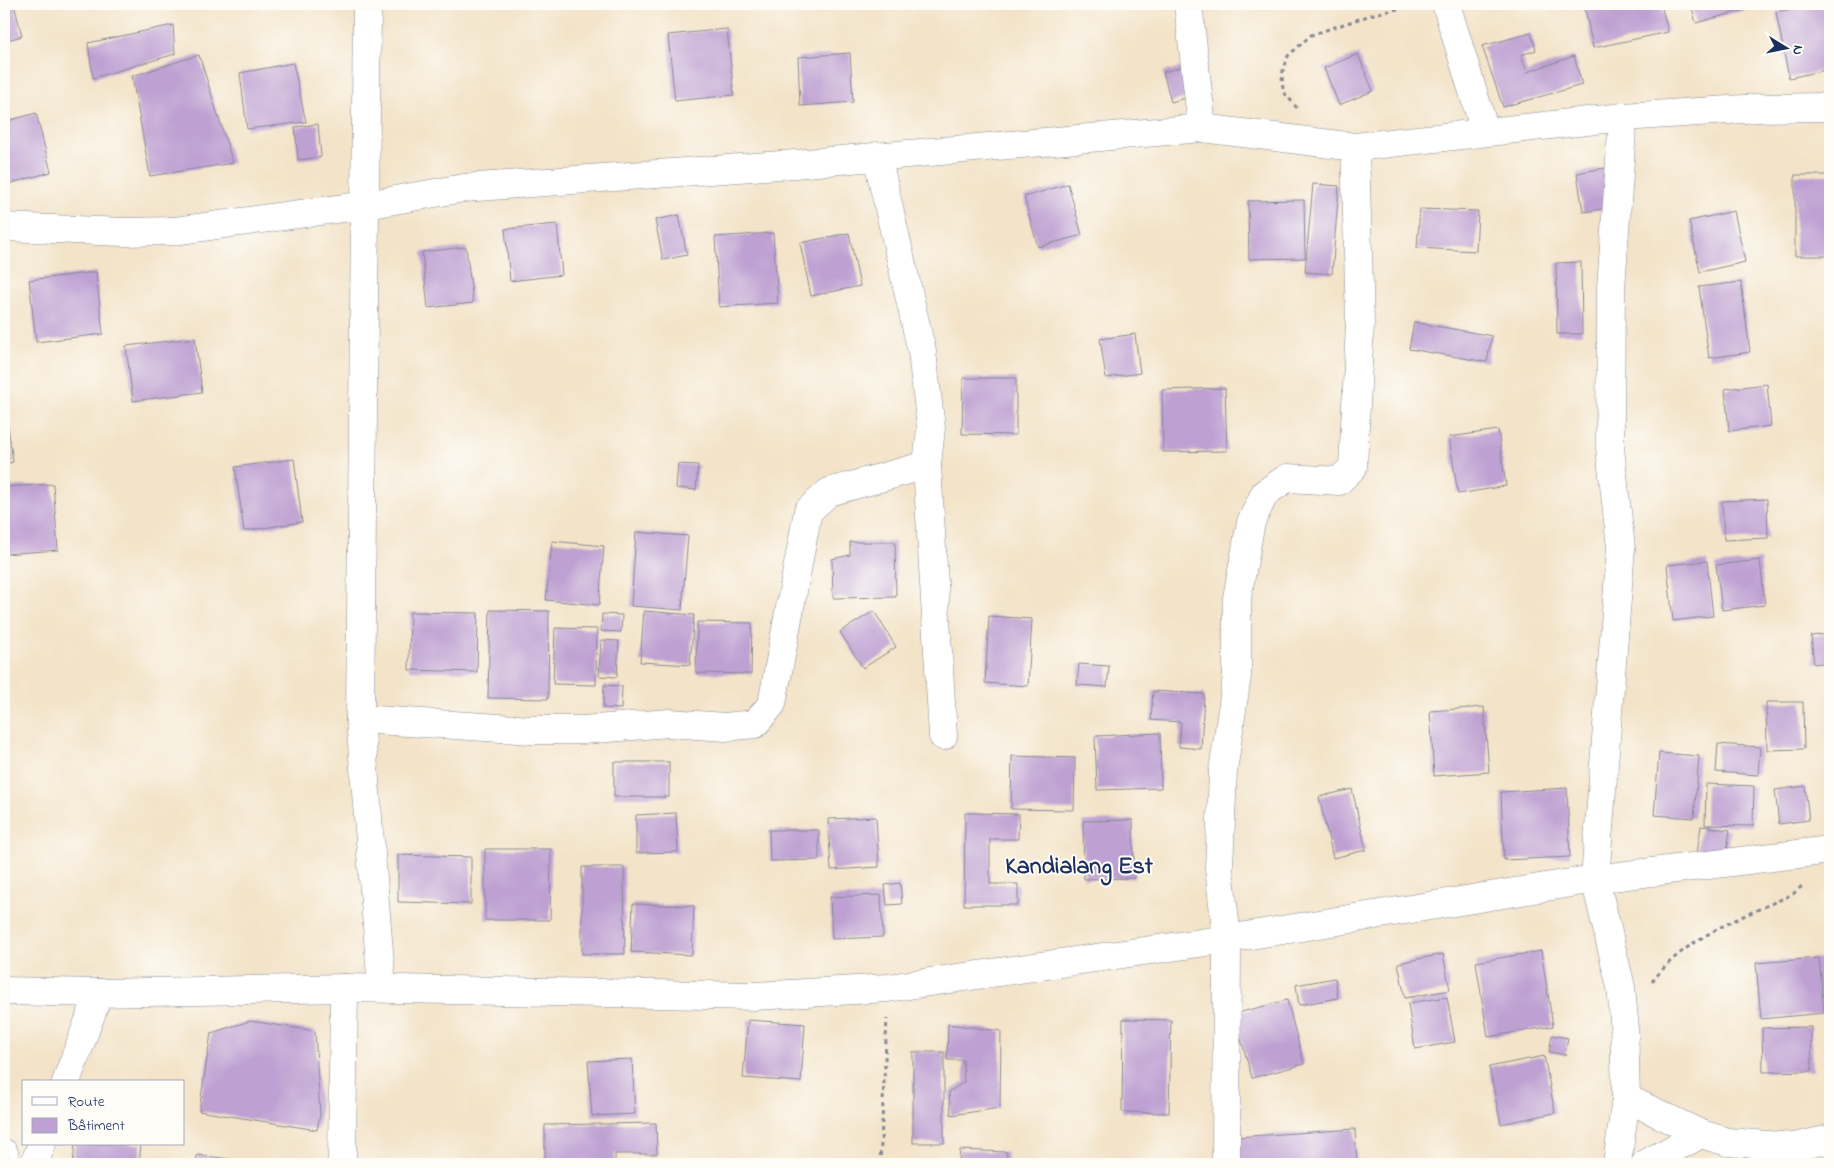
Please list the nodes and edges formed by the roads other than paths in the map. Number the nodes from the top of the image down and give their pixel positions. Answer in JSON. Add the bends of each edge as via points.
{"nodes":[{"id":1,"x":368,"y":4,"type":"edge"},
{"id":2,"x":1188,"y":4,"type":"edge"},
{"id":3,"x":1446,"y":4,"type":"edge"},
{"id":4,"x":1830,"y":107,"type":"edge"},
{"id":5,"x":1623,"y":117,"type":"junction"},
{"id":6,"x":1202,"y":128,"type":"junction"},
{"id":7,"x":1485,"y":131,"type":"junction"},
{"id":8,"x":1355,"y":147,"type":"junction"},
{"id":9,"x":877,"y":156,"type":"junction"},
{"id":10,"x":366,"y":205,"type":"junction"},
{"id":11,"x":4,"y":227,"type":"edge"},
{"id":12,"x":927,"y":465,"type":"junction"},
{"id":13,"x":360,"y":720,"type":"junction"},
{"id":14,"x":943,"y":736,"type":"dead end"},
{"id":15,"x":1830,"y":850,"type":"edge"},
{"id":16,"x":1595,"y":879,"type":"junction"},
{"id":17,"x":1227,"y":939,"type":"junction"},
{"id":18,"x":344,"y":988,"type":"junction"},
{"id":19,"x":382,"y":988,"type":"junction"},
{"id":20,"x":4,"y":991,"type":"edge"},
{"id":21,"x":99,"y":992,"type":"junction"},
{"id":22,"x":67,"y":1080,"type":"edge"},
{"id":23,"x":1626,"y":1098,"type":"junction"},
{"id":24,"x":1701,"y":1134,"type":"junction"},
{"id":25,"x":1830,"y":1139,"type":"edge"},
{"id":26,"x":41,"y":1146,"type":"edge"},
{"id":27,"x":4,"y":1153,"type":"edge"},
{"id":28,"x":6,"y":1164,"type":"edge"},
{"id":29,"x":34,"y":1164,"type":"edge"},
{"id":30,"x":342,"y":1164,"type":"edge"},
{"id":31,"x":1226,"y":1164,"type":"edge"},
{"id":32,"x":1617,"y":1164,"type":"edge"},
{"id":33,"x":1645,"y":1164,"type":"edge"}],
"edges":[{"from":1,"to":10,"type":"street"},
{"from":2,"to":6,"type":"street"},
{"from":3,"to":7,"type":"street"},
{"from":4,"to":5,"type":"street"},
{"from":5,"to":7,"type":"street"},
{"from":5,"to":16,"type":"street","via":[[1610,316],[1610,448],[1621,548]]},
{"from":6,"to":8,"type":"street"},
{"from":6,"to":9,"type":"street"},
{"from":7,"to":8,"type":"street"},
{"from":8,"to":17,"type":"street","via":[[1360,323],[1353,467],[1339,481],[1287,478],[1265,493],[1251,522],[1237,598],[1237,676],[1223,771],[1219,868]]},
{"from":9,"to":10,"type":"street","via":[[464,188]]},
{"from":9,"to":12,"type":"street","via":[[922,352],[931,428]]},
{"from":10,"to":11,"type":"street","via":[[174,231]]},
{"from":10,"to":13,"type":"street"},
{"from":12,"to":13,"type":"street","via":[[829,492],[808,511],[772,704],[755,724],[725,727],[669,723],[584,730],[532,730]]},
{"from":12,"to":14,"type":"street"},
{"from":13,"to":19,"type":"street"},
{"from":15,"to":16,"type":"street"},
{"from":16,"to":17,"type":"street"},
{"from":16,"to":23,"type":"street","via":[[1621,987]]},
{"from":17,"to":19,"type":"street","via":[[888,988],[755,996]]},
{"from":17,"to":31,"type":"street"},
{"from":18,"to":19,"type":"street"},
{"from":18,"to":21,"type":"street"},
{"from":18,"to":30,"type":"street"},
{"from":20,"to":21,"type":"street"},
{"from":21,"to":22,"type":"street"},
{"from":23,"to":24,"type":"street"},
{"from":23,"to":32,"type":"street"},
{"from":24,"to":25,"type":"street","via":[[1728,1142],[1795,1148]]},
{"from":24,"to":33,"type":"street"},
{"from":26,"to":29,"type":"street"},
{"from":27,"to":28,"type":"street"}]}
